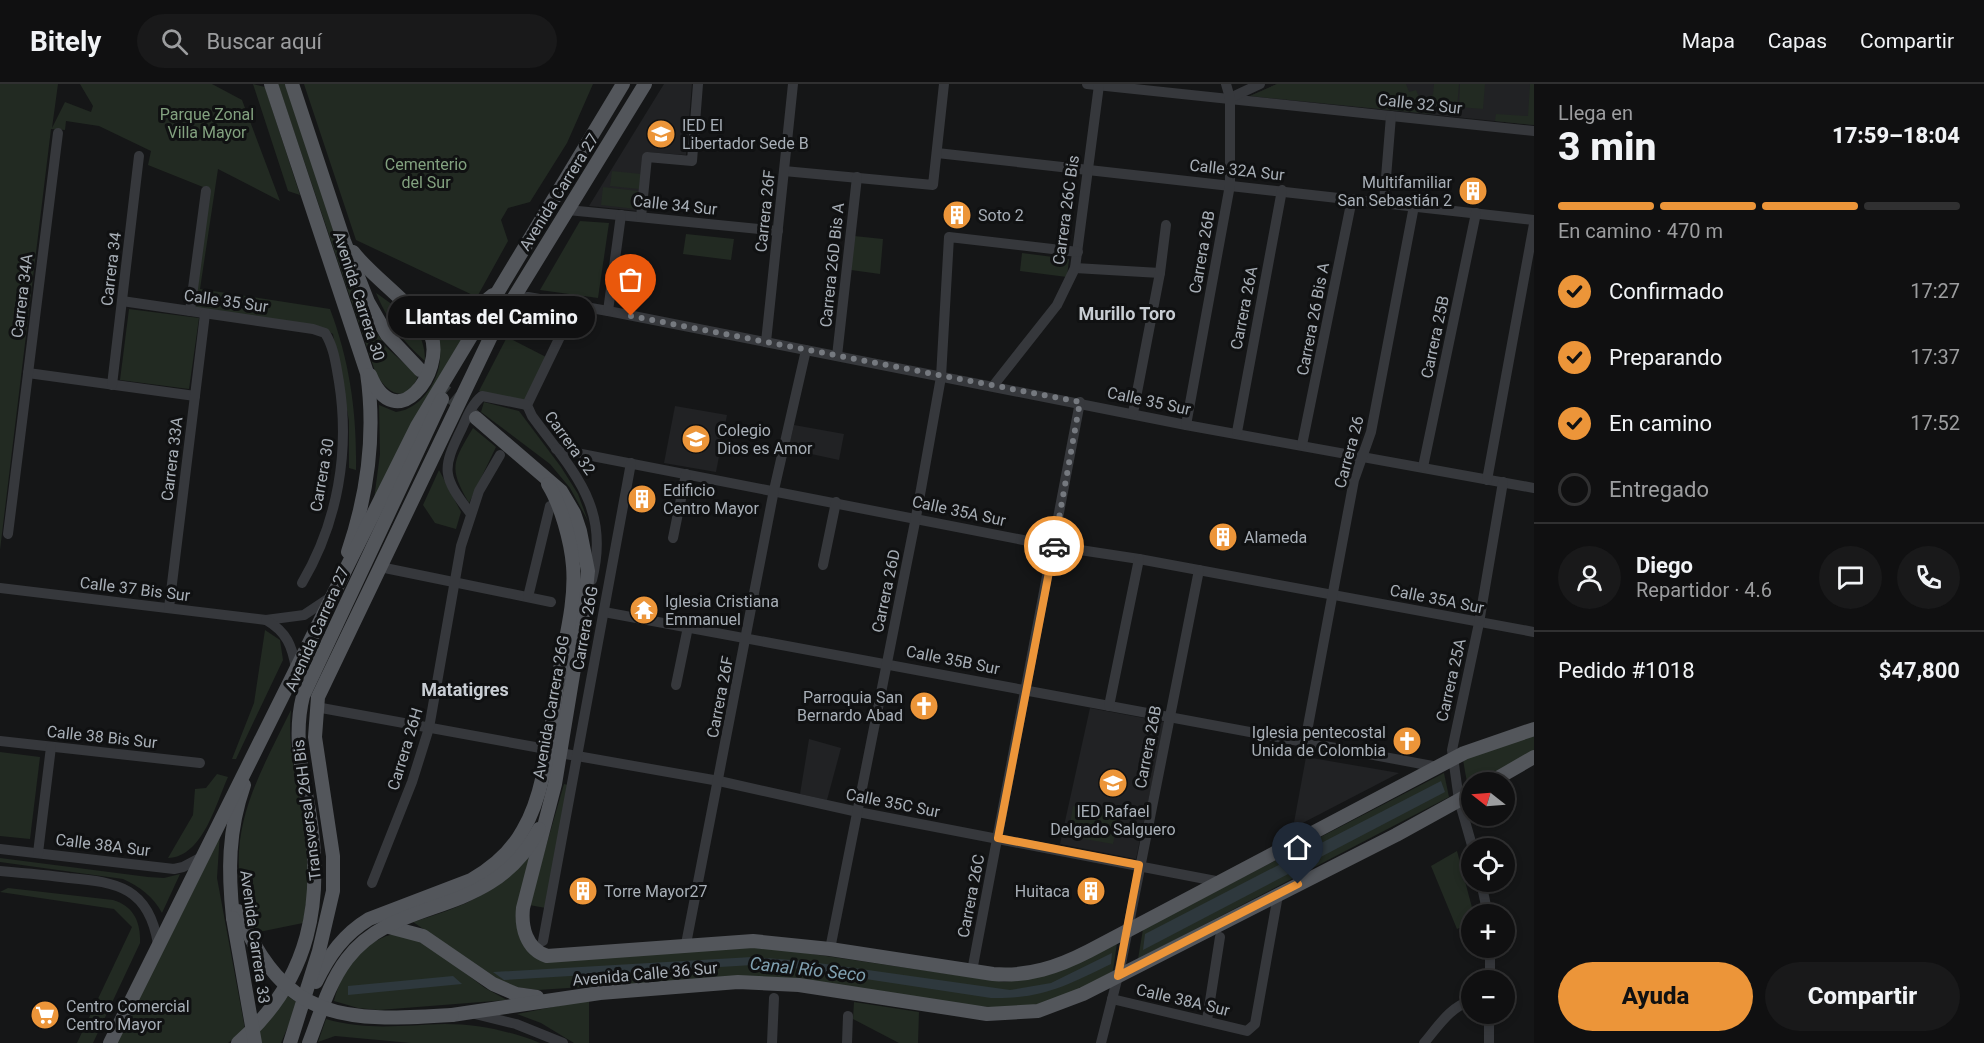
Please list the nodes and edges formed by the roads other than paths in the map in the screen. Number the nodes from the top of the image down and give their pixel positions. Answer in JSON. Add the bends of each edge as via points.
{"nodes":[{"id":1,"x":270,"y":84,"type":"edge"},
{"id":2,"x":292,"y":84,"type":"edge"},
{"id":3,"x":623,"y":84,"type":"edge"},
{"id":4,"x":645,"y":84,"type":"edge"},
{"id":5,"x":698,"y":84,"type":"edge"},
{"id":6,"x":793,"y":84,"type":"edge"},
{"id":7,"x":944,"y":84,"type":"edge"},
{"id":8,"x":1087,"y":84,"type":"edge"},
{"id":9,"x":1226,"y":84,"type":"edge"},
{"id":10,"x":1260,"y":84,"type":"edge"},
{"id":11,"x":1099,"y":85,"type":"edge"},
{"id":12,"x":1230,"y":98,"type":"junction"},
{"id":13,"x":1391,"y":116,"type":"junction"},
{"id":14,"x":1534,"y":130,"type":"edge"},
{"id":15,"x":58,"y":133,"type":"dead end"},
{"id":16,"x":937,"y":153,"type":"junction"},
{"id":17,"x":139,"y":156,"type":"dead end"},
{"id":18,"x":1087,"y":168,"type":"junction"},
{"id":19,"x":784,"y":171,"type":"junction"},
{"id":20,"x":856,"y":177,"type":"junction"},
{"id":21,"x":1230,"y":185,"type":"junction"},
{"id":22,"x":1282,"y":190,"type":"junction"},
{"id":23,"x":206,"y":191,"type":"dead end"},
{"id":24,"x":1352,"y":199,"type":"junction"},
{"id":25,"x":1384,"y":202,"type":"junction"},
{"id":26,"x":1414,"y":206,"type":"junction"},
{"id":27,"x":568,"y":210,"type":"junction"},
{"id":28,"x":1476,"y":213,"type":"junction"},
{"id":29,"x":621,"y":215,"type":"junction"},
{"id":30,"x":640,"y":217,"type":"junction"},
{"id":31,"x":1534,"y":220,"type":"edge"},
{"id":32,"x":1534,"y":224,"type":"edge"},
{"id":33,"x":1166,"y":225,"type":"dead end"},
{"id":34,"x":778,"y":231,"type":"junction"},
{"id":35,"x":344,"y":241,"type":"junction"},
{"id":36,"x":1078,"y":252,"type":"junction"},
{"id":37,"x":1075,"y":268,"type":"junction"},
{"id":38,"x":1160,"y":273,"type":"junction"},
{"id":39,"x":499,"y":289,"type":"junction"},
{"id":40,"x":122,"y":301,"type":"junction"},
{"id":41,"x":510,"y":302,"type":"junction"},
{"id":42,"x":580,"y":306,"type":"junction"},
{"id":43,"x":408,"y":308,"type":"junction"},
{"id":44,"x":190,"y":311,"type":"junction"},
{"id":45,"x":608,"y":311,"type":"junction"},
{"id":46,"x":205,"y":314,"type":"junction"},
{"id":47,"x":326,"y":333,"type":"joint"},
{"id":48,"x":472,"y":336,"type":"junction"},
{"id":49,"x":766,"y":342,"type":"junction"},
{"id":50,"x":806,"y":350,"type":"junction"},
{"id":51,"x":362,"y":354,"type":"junction"},
{"id":52,"x":837,"y":356,"type":"junction"},
{"id":53,"x":420,"y":370,"type":"tunnel mouth"},
{"id":54,"x":28,"y":373,"type":"junction"},
{"id":55,"x":941,"y":377,"type":"junction"},
{"id":56,"x":112,"y":385,"type":"junction"},
{"id":57,"x":993,"y":386,"type":"junction"},
{"id":58,"x":195,"y":396,"type":"junction"},
{"id":59,"x":1080,"y":402,"type":"junction"},
{"id":60,"x":527,"y":405,"type":"junction"},
{"id":61,"x":1133,"y":413,"type":"junction"},
{"id":62,"x":476,"y":418,"type":"tunnel mouth"},
{"id":63,"x":1186,"y":425,"type":"junction"},
{"id":64,"x":1237,"y":432,"type":"junction"},
{"id":65,"x":1302,"y":445,"type":"junction"},
{"id":66,"x":556,"y":449,"type":"junction"},
{"id":67,"x":500,"y":455,"type":"dead end"},
{"id":68,"x":1363,"y":456,"type":"junction"},
{"id":69,"x":631,"y":463,"type":"junction"},
{"id":70,"x":1423,"y":467,"type":"junction"},
{"id":71,"x":539,"y":471,"type":"junction"},
{"id":72,"x":686,"y":474,"type":"junction"},
{"id":73,"x":1487,"y":480,"type":"junction"},
{"id":74,"x":1503,"y":482,"type":"junction"},
{"id":75,"x":1534,"y":488,"type":"edge"},
{"id":76,"x":774,"y":490,"type":"junction"},
{"id":77,"x":836,"y":502,"type":"junction"},
{"id":78,"x":550,"y":506,"type":"dead end"},
{"id":79,"x":471,"y":514,"type":"junction"},
{"id":80,"x":916,"y":518,"type":"junction"},
{"id":81,"x":8,"y":534,"type":"dead end"},
{"id":82,"x":673,"y":538,"type":"dead end"},
{"id":83,"x":1054,"y":546,"type":"junction"},
{"id":84,"x":1139,"y":559,"type":"junction"},
{"id":85,"x":823,"y":565,"type":"dead end"},
{"id":86,"x":380,"y":567,"type":"junction"},
{"id":87,"x":1199,"y":570,"type":"junction"},
{"id":88,"x":454,"y":582,"type":"junction"},
{"id":89,"x":302,"y":583,"type":"dead end"},
{"id":90,"x":0,"y":588,"type":"edge"},
{"id":91,"x":335,"y":593,"type":"junction"},
{"id":92,"x":1335,"y":595,"type":"junction"},
{"id":93,"x":528,"y":597,"type":"junction"},
{"id":94,"x":551,"y":602,"type":"dead end"},
{"id":95,"x":169,"y":608,"type":"junction"},
{"id":96,"x":585,"y":608,"type":"junction"},
{"id":97,"x":604,"y":612,"type":"junction"},
{"id":98,"x":266,"y":620,"type":"junction"},
{"id":99,"x":1479,"y":622,"type":"junction"},
{"id":100,"x":688,"y":627,"type":"junction"},
{"id":101,"x":1534,"y":632,"type":"edge"},
{"id":102,"x":746,"y":638,"type":"junction"},
{"id":103,"x":886,"y":663,"type":"junction"},
{"id":104,"x":296,"y":668,"type":"junction"},
{"id":105,"x":676,"y":685,"type":"dead end"},
{"id":106,"x":1026,"y":689,"type":"junction"},
{"id":107,"x":316,"y":706,"type":"junction"},
{"id":108,"x":1109,"y":706,"type":"junction"},
{"id":109,"x":1169,"y":717,"type":"junction"},
{"id":110,"x":429,"y":728,"type":"junction"},
{"id":111,"x":1534,"y":729,"type":"edge"},
{"id":112,"x":263,"y":733,"type":"junction"},
{"id":113,"x":0,"y":741,"type":"edge"},
{"id":114,"x":1305,"y":742,"type":"junction"},
{"id":115,"x":51,"y":747,"type":"junction"},
{"id":116,"x":546,"y":750,"type":"junction"},
{"id":117,"x":560,"y":753,"type":"junction"},
{"id":118,"x":577,"y":756,"type":"junction"},
{"id":119,"x":1534,"y":757,"type":"edge"},
{"id":120,"x":1452,"y":759,"type":"junction"},
{"id":121,"x":200,"y":763,"type":"dead end"},
{"id":122,"x":1438,"y":767,"type":"junction"},
{"id":123,"x":1508,"y":772,"type":"edge"},
{"id":124,"x":719,"y":781,"type":"junction"},
{"id":125,"x":1459,"y":800,"type":"junction"},
{"id":126,"x":548,"y":812,"type":"junction"},
{"id":127,"x":858,"y":812,"type":"junction"},
{"id":128,"x":998,"y":838,"type":"junction"},
{"id":129,"x":1470,"y":838,"type":"edge"},
{"id":130,"x":0,"y":849,"type":"edge"},
{"id":131,"x":38,"y":853,"type":"junction"},
{"id":132,"x":200,"y":858,"type":"junction"},
{"id":133,"x":1139,"y":865,"type":"junction"},
{"id":134,"x":0,"y":871,"type":"edge"},
{"id":135,"x":1221,"y":882,"type":"junction"},
{"id":136,"x":372,"y":883,"type":"dead end"},
{"id":137,"x":229,"y":887,"type":"joint"},
{"id":138,"x":1278,"y":894,"type":"junction"},
{"id":139,"x":235,"y":915,"type":"junction"},
{"id":140,"x":387,"y":926,"type":"junction"},
{"id":141,"x":1126,"y":936,"type":"junction"},
{"id":142,"x":1220,"y":937,"type":"dead end"},
{"id":143,"x":158,"y":944,"type":"junction"},
{"id":144,"x":686,"y":944,"type":"junction"},
{"id":145,"x":542,"y":947,"type":"junction"},
{"id":146,"x":830,"y":949,"type":"junction"},
{"id":147,"x":1120,"y":970,"type":"junction"},
{"id":148,"x":972,"y":971,"type":"junction"},
{"id":149,"x":774,"y":998,"type":"dead end"},
{"id":150,"x":552,"y":999,"type":"junction"},
{"id":151,"x":1113,"y":999,"type":"junction"},
{"id":152,"x":1461,"y":1004,"type":"edge"},
{"id":153,"x":301,"y":1014,"type":"junction"},
{"id":154,"x":459,"y":1014,"type":"junction"},
{"id":155,"x":848,"y":1016,"type":"dead end"},
{"id":156,"x":1207,"y":1020,"type":"junction"},
{"id":157,"x":1489,"y":1024,"type":"edge"},
{"id":158,"x":110,"y":1043,"type":"edge"},
{"id":159,"x":238,"y":1043,"type":"edge"},
{"id":160,"x":255,"y":1043,"type":"edge"},
{"id":161,"x":290,"y":1043,"type":"edge"},
{"id":162,"x":309,"y":1043,"type":"edge"},
{"id":163,"x":563,"y":1043,"type":"edge"},
{"id":164,"x":772,"y":1043,"type":"edge"},
{"id":165,"x":848,"y":1043,"type":"edge"},
{"id":166,"x":1101,"y":1043,"type":"edge"},
{"id":167,"x":1424,"y":1043,"type":"edge"},
{"id":168,"x":1489,"y":1043,"type":"edge"}],
"edges":[{"from":1,"to":51,"type":"main road","name":"Avenida Carrera 30"},
{"from":2,"to":35,"type":"main road","name":"Avenida Carrera 30"},
{"from":3,"to":39,"type":"main road","name":"Avenida Carrera 27"},
{"from":4,"to":27,"type":"main road","name":"Avenida Carrera 27"},
{"from":5,"to":30,"type":"street","via":[[692,162],[648,157]]},
{"from":6,"to":19,"type":"street","name":"Carrera 26F"},
{"from":7,"to":16,"type":"street"},
{"from":8,"to":11,"type":"street","name":"Calle 32 Sur"},
{"from":9,"to":12,"type":"street","name":"Carrera 26B"},
{"from":10,"to":12,"type":"street"},
{"from":11,"to":12,"type":"street","name":"Calle 32 Sur"},
{"from":11,"to":18,"type":"street","name":"Carrera 26C Bis"},
{"from":12,"to":13,"type":"street","name":"Calle 32 Sur"},
{"from":12,"to":21,"type":"street","name":"Carrera 26B"},
{"from":13,"to":14,"type":"street","name":"Calle 32 Sur"},
{"from":13,"to":25,"type":"street"},
{"from":15,"to":54,"type":"street","name":"Carrera 34A"},
{"from":16,"to":18,"type":"street","name":"Calle 32A Sur"},
{"from":16,"to":20,"type":"street","via":[[933,185]]},
{"from":17,"to":40,"type":"street","name":"Carrera 34"},
{"from":18,"to":21,"type":"street","name":"Calle 32A Sur"},
{"from":18,"to":36,"type":"street","name":"Carrera 26C Bis"},
{"from":19,"to":20,"type":"street"},
{"from":19,"to":34,"type":"street","name":"Carrera 26F"},
{"from":20,"to":52,"type":"street","name":"Carrera 26D Bis A"},
{"from":21,"to":22,"type":"street","name":"Calle 32A Sur"},
{"from":21,"to":63,"type":"street","name":"Carrera 26B"},
{"from":22,"to":24,"type":"street","name":"Calle 32A Sur"},
{"from":22,"to":64,"type":"street","name":"Carrera 26A"},
{"from":23,"to":44,"type":"street"},
{"from":24,"to":25,"type":"street","name":"Calle 32A Sur"},
{"from":24,"to":65,"type":"street","name":"Carrera 26 Bis A"},
{"from":25,"to":26,"type":"street","name":"Calle 32A Sur"},
{"from":26,"to":28,"type":"street","name":"Calle 32A Sur"},
{"from":26,"to":68,"type":"street","name":"Carrera 26","via":[[1371,432]]},
{"from":27,"to":29,"type":"street","name":"Calle 34 Sur"},
{"from":27,"to":41,"type":"main road","name":"Avenida Carrera 27"},
{"from":28,"to":31,"type":"street","name":"Calle 32A Sur"},
{"from":28,"to":70,"type":"street","name":"Carrera 25B"},
{"from":29,"to":30,"type":"street","name":"Calle 34 Sur"},
{"from":29,"to":45,"type":"street"},
{"from":30,"to":34,"type":"street","name":"Calle 34 Sur"},
{"from":32,"to":73,"type":"street"},
{"from":33,"to":38,"type":"street"},
{"from":34,"to":49,"type":"street","name":"Carrera 26F"},
{"from":35,"to":43,"type":"main road"},
{"from":35,"to":53,"type":"main road","name":"Avenida Carrera 30","via":[[378,320]]},
{"from":36,"to":37,"type":"street","name":"Carrera 26C Bis"},
{"from":36,"to":55,"type":"street","name":"Carrera 26D","via":[[949,237]]},
{"from":37,"to":38,"type":"street"},
{"from":37,"to":57,"type":"street","name":"Carrera 26C Bis","via":[[1057,305]]},
{"from":38,"to":61,"type":"street"},
{"from":39,"to":43,"type":"main road","via":[[467,314],[447,321]]},
{"from":39,"to":48,"type":"main road","name":"Avenida Carrera 27"},
{"from":40,"to":44,"type":"street","name":"Calle 35 Sur"},
{"from":40,"to":56,"type":"street","name":"Carrera 34"},
{"from":41,"to":42,"type":"street","name":"Calle 35 Sur","via":[[528,297]]},
{"from":41,"to":86,"type":"main road","name":"Avenida Carrera 27"},
{"from":42,"to":45,"type":"street","name":"Calle 35 Sur"},
{"from":42,"to":60,"type":"street","name":"Carrera 32","via":[[570,314]]},
{"from":43,"to":51,"type":"main road","via":[[429,330],[434,345],[430,368],[415,394],[401,402],[384,397]]},
{"from":44,"to":46,"type":"street","name":"Calle 35 Sur"},
{"from":45,"to":49,"type":"street","name":"Calle 35 Sur"},
{"from":46,"to":47,"type":"street","name":"Calle 35 Sur"},
{"from":46,"to":58,"type":"street","name":"Carrera 33A"},
{"from":47,"to":89,"type":"street","name":"Carrera 30","via":[[336,366],[345,438],[331,515]]},
{"from":48,"to":91,"type":"main road","name":"Avenida Carrera 27","via":[[417,426]]},
{"from":48,"to":159,"type":"main road","name":"Avenida Carrera 27","via":[[303,696],[297,734],[316,859],[312,914],[290,978],[269,1010]]},
{"from":49,"to":50,"type":"street","name":"Calle 35 Sur"},
{"from":50,"to":52,"type":"street","name":"Calle 35 Sur"},
{"from":50,"to":76,"type":"street","name":"Carrera 26F"},
{"from":51,"to":91,"type":"main road","name":"Avenida Carrera 30","via":[[371,414],[369,469],[361,513]]},
{"from":52,"to":55,"type":"street","name":"Calle 35 Sur"},
{"from":54,"to":56,"type":"street"},
{"from":54,"to":81,"type":"street","name":"Carrera 34A"},
{"from":55,"to":57,"type":"street","name":"Calle 35 Sur"},
{"from":55,"to":80,"type":"street","name":"Carrera 26D"},
{"from":56,"to":58,"type":"street"},
{"from":57,"to":59,"type":"street","name":"Calle 35 Sur"},
{"from":58,"to":95,"type":"street","name":"Carrera 33A"},
{"from":59,"to":61,"type":"street","name":"Calle 35 Sur"},
{"from":59,"to":83,"type":"street","name":"Carrera 26C"},
{"from":60,"to":66,"type":"street","name":"Carrera 32"},
{"from":60,"to":79,"type":"street","via":[[482,396],[464,423],[446,467],[453,487]]},
{"from":61,"to":63,"type":"street","name":"Calle 35 Sur"},
{"from":62,"to":71,"type":"main road","name":"Avenida Carrera 26G"},
{"from":63,"to":64,"type":"street","name":"Calle 35 Sur"},
{"from":64,"to":65,"type":"street","name":"Calle 35 Sur"},
{"from":65,"to":68,"type":"street","name":"Calle 35 Sur"},
{"from":66,"to":69,"type":"street","name":"Calle 35A Sur"},
{"from":66,"to":96,"type":"street","name":"Carrera 32","via":[[589,497],[596,526],[594,572]]},
{"from":67,"to":79,"type":"street","name":"Carrera 26H"},
{"from":68,"to":70,"type":"street","name":"Calle 35 Sur"},
{"from":68,"to":92,"type":"street","name":"Carrera 26","via":[[1354,480]]},
{"from":69,"to":72,"type":"street","name":"Calle 35A Sur"},
{"from":69,"to":97,"type":"street","name":"Carrera 26G"},
{"from":70,"to":73,"type":"street","name":"Calle 35 Sur"},
{"from":71,"to":96,"type":"main road","name":"Avenida Carrera 26G","via":[[561,491],[574,513],[588,571]]},
{"from":71,"to":116,"type":"main road","name":"Avenida Carrera 26G","via":[[557,503],[573,569],[571,603]]},
{"from":72,"to":76,"type":"street","name":"Calle 35A Sur"},
{"from":72,"to":82,"type":"street"},
{"from":73,"to":74,"type":"street","name":"Calle 35 Sur"},
{"from":74,"to":75,"type":"street","name":"Calle 35 Sur"},
{"from":74,"to":99,"type":"street","name":"Carrera 25A"},
{"from":76,"to":77,"type":"street","name":"Calle 35A Sur"},
{"from":76,"to":102,"type":"street","name":"Carrera 26F"},
{"from":77,"to":80,"type":"street","name":"Calle 35A Sur"},
{"from":77,"to":85,"type":"street"},
{"from":78,"to":93,"type":"street"},
{"from":79,"to":88,"type":"street","name":"Carrera 26H"},
{"from":80,"to":83,"type":"street","name":"Calle 35A Sur"},
{"from":80,"to":103,"type":"street","name":"Carrera 26D"},
{"from":83,"to":84,"type":"street","name":"Calle 35A Sur"},
{"from":83,"to":106,"type":"street","name":"Carrera 26C"},
{"from":84,"to":87,"type":"street","name":"Calle 35A Sur"},
{"from":84,"to":108,"type":"street"},
{"from":86,"to":88,"type":"street"},
{"from":86,"to":107,"type":"main road","name":"Avenida Carrera 27"},
{"from":87,"to":92,"type":"street","name":"Calle 35A Sur"},
{"from":87,"to":109,"type":"street","name":"Carrera 26B"},
{"from":88,"to":93,"type":"street"},
{"from":88,"to":110,"type":"street","name":"Carrera 26H"},
{"from":90,"to":95,"type":"street","name":"Calle 37 Bis Sur"},
{"from":91,"to":98,"type":"street","name":"Calle 37 Bis Sur","via":[[304,615]]},
{"from":91,"to":104,"type":"main road","name":"Avenida Carrera 27"},
{"from":92,"to":99,"type":"street","name":"Calle 35A Sur"},
{"from":92,"to":114,"type":"street","name":"Carrera 26"},
{"from":93,"to":94,"type":"street"},
{"from":95,"to":98,"type":"street","name":"Calle 37 Bis Sur"},
{"from":96,"to":117,"type":"main road","name":"Avenida Carrera 26G"},
{"from":97,"to":100,"type":"street","name":"Calle 35B Sur"},
{"from":97,"to":118,"type":"street","name":"Carrera 26G"},
{"from":98,"to":104,"type":"street","via":[[289,640]]},
{"from":99,"to":101,"type":"street","name":"Calle 35A Sur"},
{"from":99,"to":120,"type":"street","name":"Carrera 25A","via":[[1453,738]]},
{"from":100,"to":102,"type":"street","name":"Calle 35B Sur"},
{"from":100,"to":105,"type":"street"},
{"from":102,"to":103,"type":"street","name":"Calle 35B Sur"},
{"from":102,"to":124,"type":"street","name":"Carrera 26F"},
{"from":103,"to":106,"type":"street","name":"Calle 35B Sur"},
{"from":103,"to":127,"type":"street","name":"Carrera 26D"},
{"from":104,"to":112,"type":"main road","name":"Avenida Carrera 27"},
{"from":106,"to":108,"type":"street","name":"Calle 35B Sur"},
{"from":106,"to":128,"type":"street","name":"Carrera 26C"},
{"from":107,"to":110,"type":"street"},
{"from":107,"to":153,"type":"main road","name":"Transversal 26H Bis","via":[[315,737],[334,873],[330,910]]},
{"from":108,"to":109,"type":"street","name":"Calle 35B Sur"},
{"from":109,"to":114,"type":"street","name":"Calle 35B Sur"},
{"from":109,"to":133,"type":"street","name":"Carrera 26B"},
{"from":110,"to":116,"type":"street"},
{"from":110,"to":136,"type":"street","name":"Carrera 26H"},
{"from":111,"to":120,"type":"main road","name":"Avenida Calle 36 Sur","via":[[1495,740]]},
{"from":112,"to":132,"type":"main road","name":"Avenida Carrera 27"},
{"from":112,"to":137,"type":"main road","name":"Avenida Carrera 33","via":[[233,820],[228,852]]},
{"from":113,"to":115,"type":"street","name":"Calle 38 Bis Sur"},
{"from":114,"to":122,"type":"street","name":"Calle 35B Sur"},
{"from":115,"to":121,"type":"street","name":"Calle 38 Bis Sur"},
{"from":115,"to":131,"type":"street"},
{"from":116,"to":153,"type":"main road","name":"Avenida Carrera 26G","via":[[536,801],[522,832],[497,862],[471,880],[356,927],[332,954]]},
{"from":117,"to":118,"type":"street","name":"Calle 35C Sur"},
{"from":117,"to":126,"type":"main road","name":"Avenida Carrera 26G"},
{"from":118,"to":124,"type":"street","name":"Calle 35C Sur"},
{"from":118,"to":145,"type":"street","name":"Carrera 26G"},
{"from":119,"to":123,"type":"main road"},
{"from":120,"to":122,"type":"main road","name":"Avenida Calle 36 Sur"},
{"from":120,"to":125,"type":"street","name":"Carrera 25A"},
{"from":122,"to":135,"type":"main road","name":"Avenida Calle 36 Sur"},
{"from":124,"to":127,"type":"street","name":"Calle 35C Sur"},
{"from":124,"to":144,"type":"street","name":"Carrera 26F"},
{"from":125,"to":129,"type":"street","name":"Carrera 25A"},
{"from":125,"to":138,"type":"main road","name":"Avenida Calle 36 Sur"},
{"from":126,"to":140,"type":"main road","via":[[526,849],[496,880],[460,900]]},
{"from":126,"to":145,"type":"main road","name":"Avenida Carrera 26G","via":[[522,916],[528,941]]},
{"from":127,"to":128,"type":"street","name":"Calle 35C Sur"},
{"from":127,"to":146,"type":"street","name":"Carrera 26D"},
{"from":128,"to":133,"type":"street","name":"Calle 35C Sur"},
{"from":128,"to":148,"type":"street","name":"Carrera 26C"},
{"from":130,"to":131,"type":"street","name":"Calle 38A Sur"},
{"from":131,"to":132,"type":"street","name":"Calle 38A Sur","via":[[174,869]]},
{"from":132,"to":143,"type":"main road","name":"Avenida Carrera 27"},
{"from":133,"to":135,"type":"street","name":"Calle 35C Sur"},
{"from":133,"to":141,"type":"street","name":"Carrera 26B"},
{"from":134,"to":143,"type":"street","via":[[121,886],[148,911]]},
{"from":135,"to":141,"type":"main road","name":"Avenida Calle 36 Sur"},
{"from":137,"to":139,"type":"main road","name":"Avenida Calle 36 Sur"},
{"from":138,"to":147,"type":"main road","name":"Avenida Calle 36 Sur"},
{"from":138,"to":156,"type":"street","name":"Calle 38A Sur","via":[[1255,1024],[1247,1031]]},
{"from":139,"to":154,"type":"main road","name":"Avenida Calle 36 Sur","bridge":true,"via":[[269,968],[291,991],[316,1005],[375,1018]]},
{"from":139,"to":160,"type":"main road","name":"Avenida Carrera 33","bridge":true},
{"from":140,"to":150,"type":"main road","via":[[423,936],[493,984],[516,994]]},
{"from":140,"to":162,"type":"main road","via":[[347,959],[329,990]]},
{"from":141,"to":147,"type":"street","name":"Carrera 26B"},
{"from":141,"to":148,"type":"main road","name":"Avenida Calle 36 Sur","via":[[1042,970],[1005,975]]},
{"from":142,"to":156,"type":"street"},
{"from":143,"to":158,"type":"main road","name":"Avenida Carrera 27"},
{"from":144,"to":145,"type":"main road","name":"Avenida Calle 36 Sur","via":[[557,956]]},
{"from":144,"to":146,"type":"main road","name":"Avenida Calle 36 Sur","via":[[753,940]]},
{"from":146,"to":148,"type":"main road","name":"Avenida Calle 36 Sur"},
{"from":147,"to":150,"type":"main road","name":"Avenida Calle 36 Sur","via":[[1053,1007],[999,1015],[775,982],[635,989]]},
{"from":147,"to":151,"type":"street","name":"Carrera 26B"},
{"from":149,"to":164,"type":"street"},
{"from":150,"to":154,"type":"main road","name":"Avenida Calle 36 Sur"},
{"from":151,"to":156,"type":"street","name":"Calle 38A Sur"},
{"from":151,"to":166,"type":"street","name":"Carrera 26B"},
{"from":152,"to":167,"type":"street"},
{"from":153,"to":161,"type":"main road"},
{"from":154,"to":163,"type":"street","via":[[516,1024]]},
{"from":155,"to":165,"type":"street"},
{"from":157,"to":168,"type":"street"}]}
